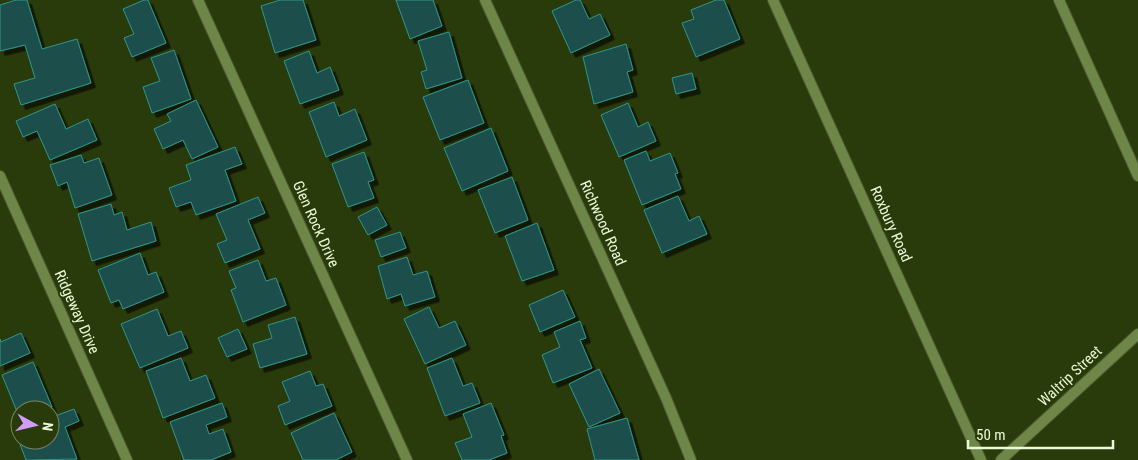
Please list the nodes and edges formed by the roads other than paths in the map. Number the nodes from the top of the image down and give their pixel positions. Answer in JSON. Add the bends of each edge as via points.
{"nodes":[{"id":1,"x":198,"y":0,"type":"edge"},
{"id":2,"x":485,"y":0,"type":"edge"},
{"id":3,"x":773,"y":0,"type":"edge"},
{"id":4,"x":1059,"y":0,"type":"edge"},
{"id":5,"x":0,"y":176,"type":"edge"},
{"id":6,"x":1138,"y":176,"type":"edge"},
{"id":7,"x":1138,"y":334,"type":"edge"},
{"id":8,"x":127,"y":460,"type":"edge"},
{"id":9,"x":407,"y":460,"type":"edge"},
{"id":10,"x":691,"y":460,"type":"edge"},
{"id":11,"x":981,"y":460,"type":"edge"},
{"id":12,"x":1001,"y":460,"type":"edge"}],
"edges":[{"from":1,"to":9,"type":"street","name":"Glen Rock Drive"},
{"from":2,"to":10,"type":"street","name":"Richwood Road","via":[[666,398]]},
{"from":3,"to":11,"type":"street","name":"Roxbury Road"},
{"from":4,"to":6,"type":"street"},
{"from":5,"to":8,"type":"street","name":"Ridgeway Drive"},
{"from":7,"to":12,"type":"street","name":"Waltrip Street"}]}
